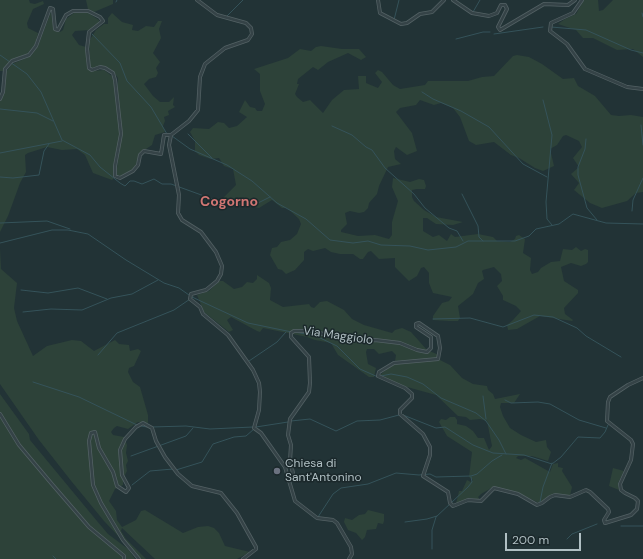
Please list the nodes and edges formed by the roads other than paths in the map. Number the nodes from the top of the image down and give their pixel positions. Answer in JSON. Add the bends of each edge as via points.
{"nodes":[{"id":1,"x":197,"y":0,"type":"edge"},
{"id":2,"x":378,"y":0,"type":"edge"},
{"id":3,"x":444,"y":0,"type":"edge"},
{"id":4,"x":453,"y":0,"type":"edge"},
{"id":5,"x":575,"y":0,"type":"edge"},
{"id":6,"x":582,"y":0,"type":"edge"},
{"id":7,"x":643,"y":89,"type":"edge"},
{"id":8,"x":0,"y":99,"type":"edge"},
{"id":9,"x":171,"y":135,"type":"junction"},
{"id":10,"x":643,"y":378,"type":"edge"},
{"id":11,"x":0,"y":414,"type":"edge"},
{"id":12,"x":289,"y":480,"type":"junction"},
{"id":13,"x":124,"y":559,"type":"edge"},
{"id":14,"x":139,"y":559,"type":"edge"},
{"id":15,"x":243,"y":559,"type":"edge"},
{"id":16,"x":349,"y":559,"type":"edge"}],
"edges":[{"from":1,"to":9,"type":"street","via":[[217,15],[246,23],[252,34],[248,40],[226,48],[205,64],[200,77],[198,110]]},
{"from":2,"to":3,"type":"street","via":[[380,13],[401,24],[420,14],[432,12]]},
{"from":4,"to":5,"type":"street","via":[[472,13],[490,16],[496,13],[501,5],[505,5],[507,9],[498,27],[500,30],[544,4],[568,5]]},
{"from":6,"to":7,"type":"street","via":[[572,13],[551,22],[550,31],[567,44],[585,69],[626,87]]},
{"from":8,"to":9,"type":"street","via":[[4,92],[6,70],[12,62],[29,55],[36,46],[50,8],[53,9],[55,29],[58,30],[66,15],[73,11],[88,11],[102,19],[101,23],[89,32],[89,68],[105,68],[113,73],[115,80],[121,134],[115,176],[120,178],[133,171],[144,151],[161,154],[163,136]]},
{"from":9,"to":12,"type":"street","via":[[168,145],[179,195],[178,213],[182,220],[201,232],[216,252],[222,266],[217,281],[206,290],[192,294],[190,299],[228,335],[253,370],[260,392],[258,417],[254,426],[285,467]]},
{"from":10,"to":12,"type":"street","name":"Via Maggiolo","via":[[610,397],[608,402],[607,421],[631,440],[634,448],[631,460],[621,478],[621,490],[638,501],[637,509],[629,516],[607,523],[604,521],[608,509],[586,490],[570,497],[555,495],[538,505],[518,494],[494,488],[481,501],[468,500],[451,505],[448,492],[423,476],[422,472],[430,454],[427,440],[400,414],[400,410],[412,398],[412,394],[405,388],[378,376],[378,373],[394,363],[438,359],[438,336],[416,324],[416,327],[431,337],[429,351],[417,350],[400,343],[340,338],[298,330],[292,332],[291,336],[309,357],[310,384],[309,392],[290,419],[288,435],[292,445],[290,461],[293,473]]},
{"from":11,"to":13,"type":"street","via":[[19,445],[51,483],[89,527],[124,556]]},
{"from":12,"to":16,"type":"street","via":[[295,501],[317,518],[335,521],[352,547]]},
{"from":14,"to":15,"type":"street","via":[[123,540],[93,485],[89,441],[91,433],[95,432],[99,448],[113,472],[117,486],[126,492],[129,488],[122,475],[120,450],[125,438],[143,423],[152,428],[165,457],[178,474],[192,486],[221,494],[237,513],[256,547],[256,550]]}]}
